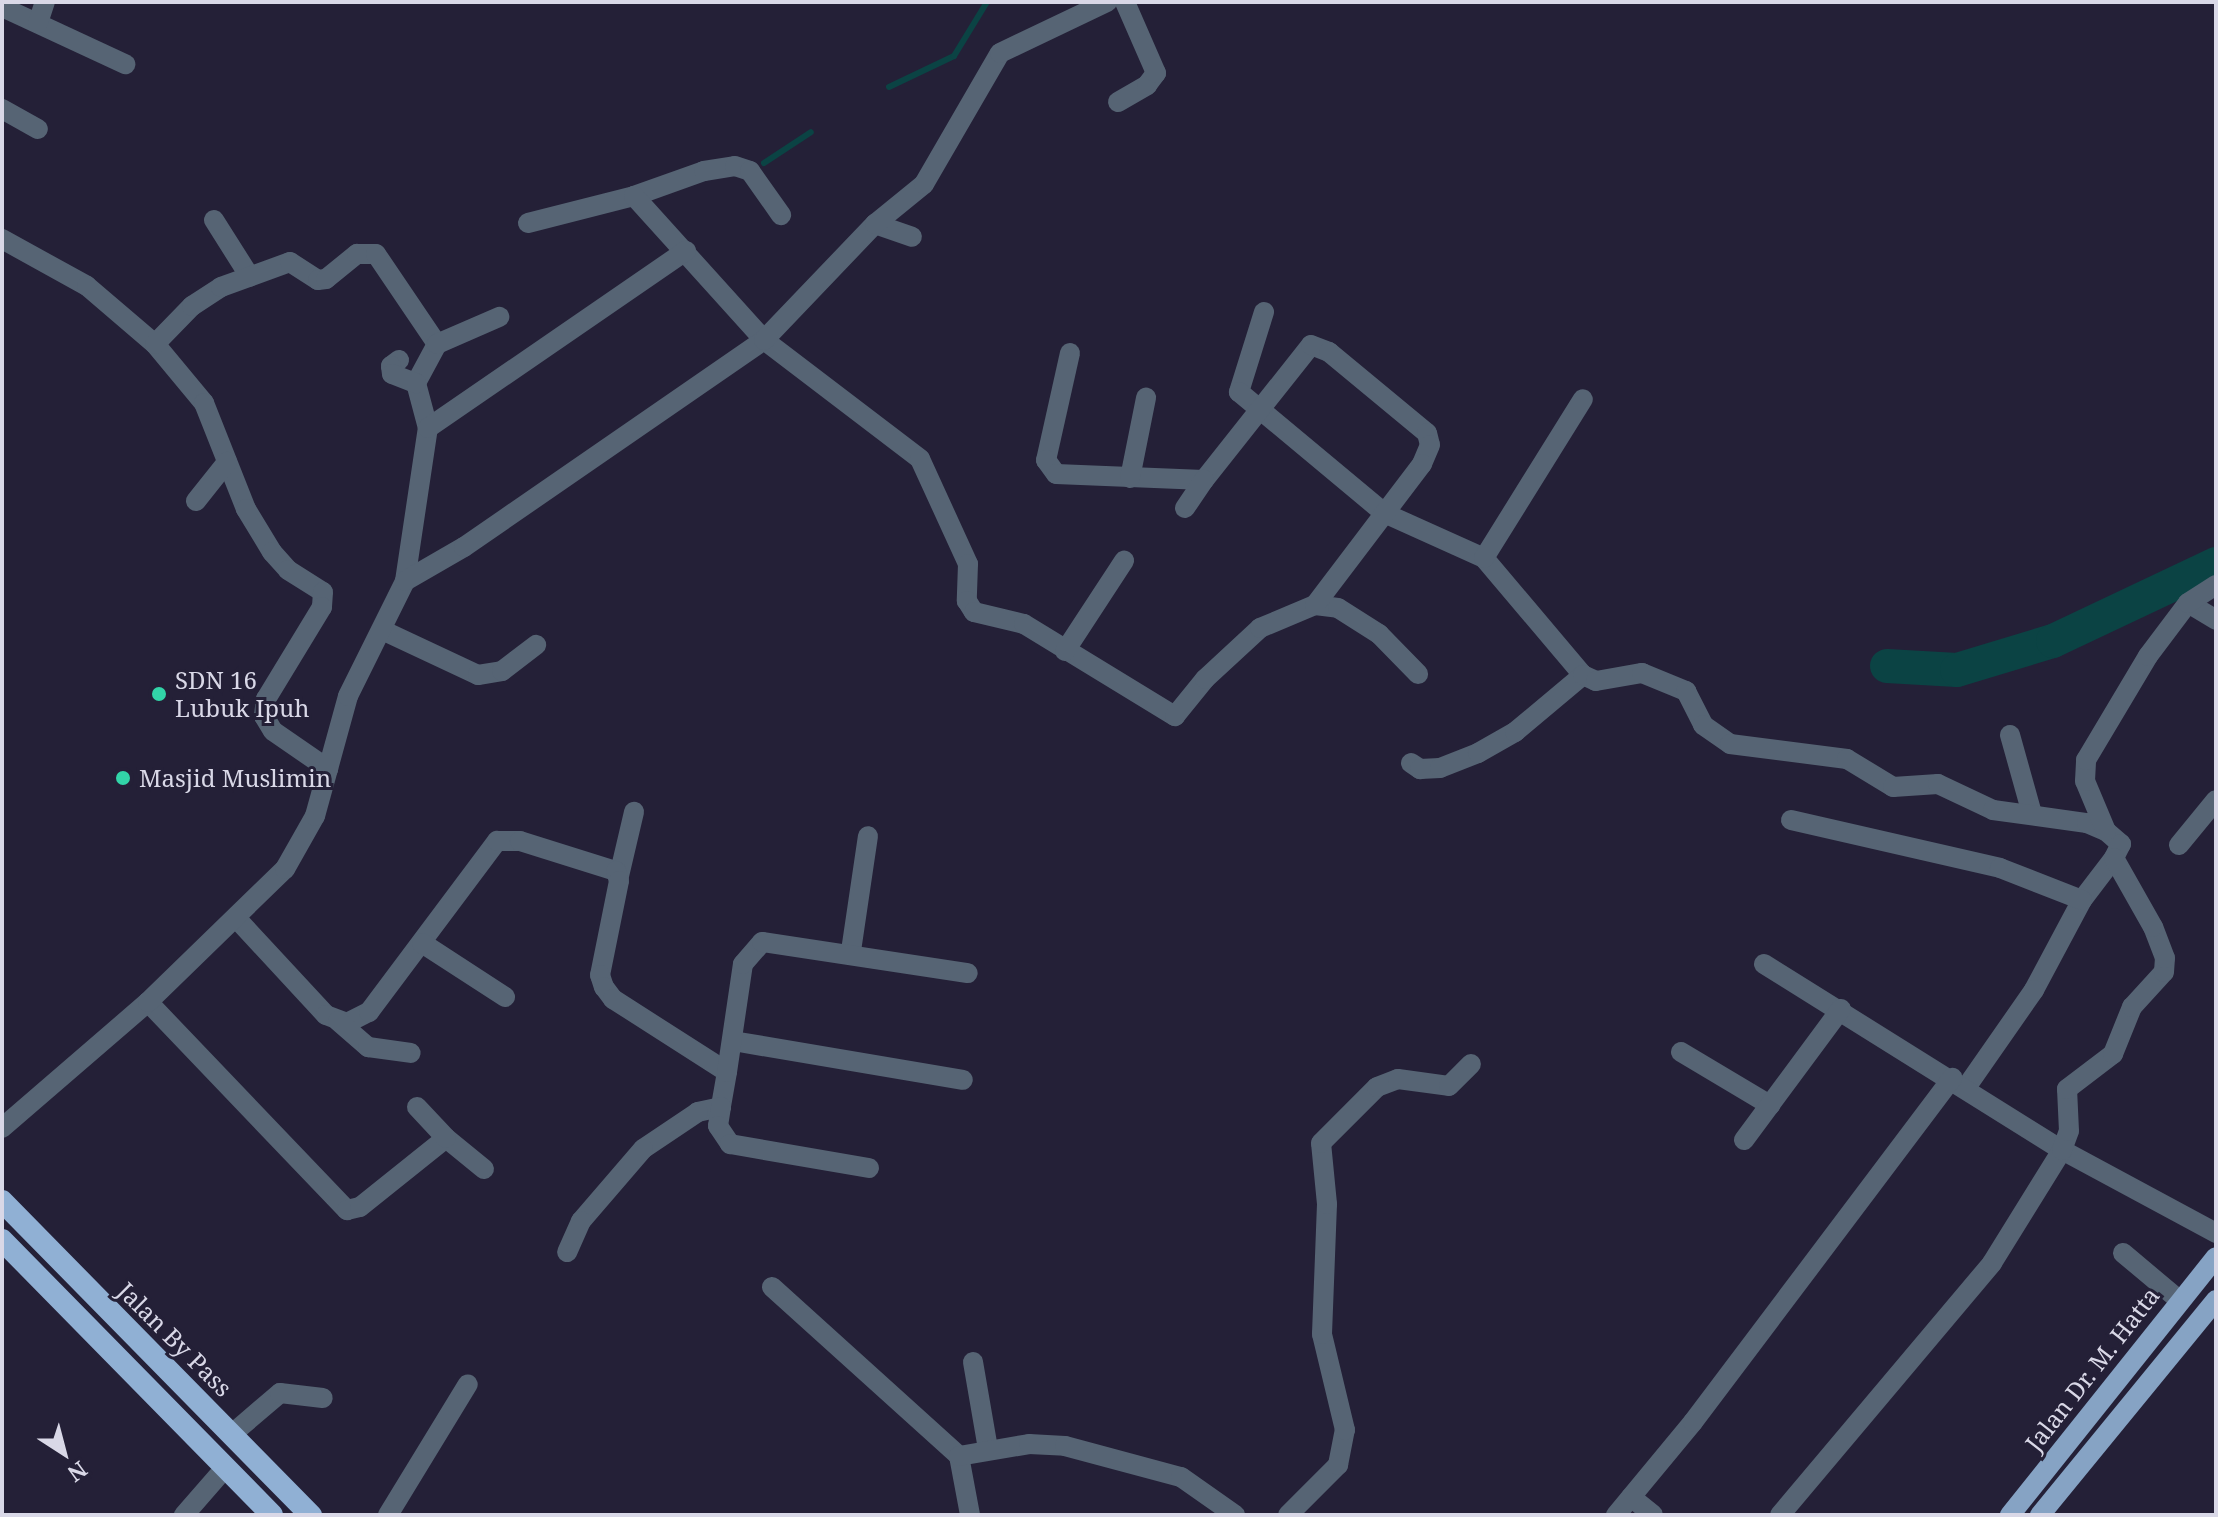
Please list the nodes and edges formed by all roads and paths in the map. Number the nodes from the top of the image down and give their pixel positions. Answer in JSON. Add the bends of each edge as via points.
{"nodes":[{"id":1,"x":45,"y":2,"type":"edge"},
{"id":2,"x":1107,"y":2,"type":"edge"},
{"id":3,"x":1125,"y":2,"type":"edge"},
{"id":4,"x":2,"y":7,"type":"edge"},
{"id":5,"x":38,"y":23,"type":"junction"},
{"id":6,"x":125,"y":64,"type":"dead end"},
{"id":7,"x":1118,"y":102,"type":"dead end"},
{"id":8,"x":2,"y":109,"type":"edge"},
{"id":9,"x":38,"y":129,"type":"dead end"},
{"id":10,"x":634,"y":196,"type":"junction"},
{"id":11,"x":781,"y":215,"type":"dead end"},
{"id":12,"x":214,"y":220,"type":"dead end"},
{"id":13,"x":528,"y":223,"type":"dead end"},
{"id":14,"x":875,"y":224,"type":"junction"},
{"id":15,"x":912,"y":237,"type":"dead end"},
{"id":16,"x":2,"y":239,"type":"edge"},
{"id":17,"x":686,"y":251,"type":"junction"},
{"id":18,"x":250,"y":277,"type":"junction"},
{"id":19,"x":1264,"y":312,"type":"dead end"},
{"id":20,"x":499,"y":317,"type":"dead end"},
{"id":21,"x":764,"y":340,"type":"junction"},
{"id":22,"x":155,"y":344,"type":"junction"},
{"id":23,"x":437,"y":344,"type":"junction"},
{"id":24,"x":1070,"y":353,"type":"dead end"},
{"id":25,"x":399,"y":360,"type":"dead end"},
{"id":26,"x":416,"y":383,"type":"junction"},
{"id":27,"x":1146,"y":398,"type":"dead end"},
{"id":28,"x":1583,"y":399,"type":"dead end"},
{"id":29,"x":1262,"y":412,"type":"junction"},
{"id":30,"x":428,"y":428,"type":"junction"},
{"id":31,"x":227,"y":462,"type":"junction"},
{"id":32,"x":1130,"y":478,"type":"junction"},
{"id":33,"x":1204,"y":480,"type":"junction"},
{"id":34,"x":196,"y":501,"type":"dead end"},
{"id":35,"x":1185,"y":508,"type":"dead end"},
{"id":36,"x":1384,"y":513,"type":"junction"},
{"id":37,"x":1484,"y":558,"type":"junction"},
{"id":38,"x":1124,"y":561,"type":"dead end"},
{"id":39,"x":405,"y":581,"type":"junction"},
{"id":40,"x":2216,"y":585,"type":"edge"},
{"id":41,"x":2188,"y":603,"type":"junction"},
{"id":42,"x":1315,"y":605,"type":"junction"},
{"id":43,"x":2216,"y":620,"type":"edge"},
{"id":44,"x":382,"y":630,"type":"junction"},
{"id":45,"x":536,"y":645,"type":"dead end"},
{"id":46,"x":1065,"y":651,"type":"junction"},
{"id":47,"x":1418,"y":674,"type":"dead end"},
{"id":48,"x":1583,"y":675,"type":"junction"},
{"id":49,"x":2010,"y":735,"type":"dead end"},
{"id":50,"x":1411,"y":763,"type":"dead end"},
{"id":51,"x":328,"y":769,"type":"junction"},
{"id":52,"x":2216,"y":800,"type":"edge"},
{"id":53,"x":634,"y":812,"type":"dead end"},
{"id":54,"x":2032,"y":814,"type":"junction"},
{"id":55,"x":1791,"y":820,"type":"dead end"},
{"id":56,"x":2106,"y":831,"type":"junction"},
{"id":57,"x":868,"y":836,"type":"dead end"},
{"id":58,"x":2179,"y":845,"type":"dead end"},
{"id":59,"x":2114,"y":858,"type":"junction"},
{"id":60,"x":619,"y":876,"type":"junction"},
{"id":61,"x":2082,"y":900,"type":"junction"},
{"id":62,"x":237,"y":919,"type":"junction"},
{"id":63,"x":422,"y":943,"type":"junction"},
{"id":64,"x":851,"y":951,"type":"junction"},
{"id":65,"x":1764,"y":964,"type":"dead end"},
{"id":66,"x":968,"y":973,"type":"dead end"},
{"id":67,"x":505,"y":997,"type":"dead end"},
{"id":68,"x":148,"y":1002,"type":"junction"},
{"id":69,"x":1841,"y":1009,"type":"junction"},
{"id":70,"x":338,"y":1021,"type":"junction"},
{"id":71,"x":733,"y":1041,"type":"junction"},
{"id":72,"x":1681,"y":1052,"type":"dead end"},
{"id":73,"x":411,"y":1053,"type":"dead end"},
{"id":74,"x":1471,"y":1064,"type":"dead end"},
{"id":75,"x":727,"y":1072,"type":"junction"},
{"id":76,"x":963,"y":1080,"type":"dead end"},
{"id":77,"x":1960,"y":1082,"type":"junction"},
{"id":78,"x":1770,"y":1105,"type":"junction"},
{"id":79,"x":417,"y":1107,"type":"dead end"},
{"id":80,"x":721,"y":1107,"type":"junction"},
{"id":81,"x":2,"y":1128,"type":"edge"},
{"id":82,"x":446,"y":1138,"type":"junction"},
{"id":83,"x":1744,"y":1140,"type":"dead end"},
{"id":84,"x":2062,"y":1150,"type":"junction"},
{"id":85,"x":869,"y":1168,"type":"dead end"},
{"id":86,"x":484,"y":1169,"type":"dead end"},
{"id":87,"x":2,"y":1201,"type":"edge"},
{"id":88,"x":2216,"y":1233,"type":"edge"},
{"id":89,"x":2,"y":1240,"type":"edge"},
{"id":90,"x":567,"y":1252,"type":"dead end"},
{"id":91,"x":2123,"y":1253,"type":"dead end"},
{"id":92,"x":2216,"y":1257,"type":"edge"},
{"id":93,"x":772,"y":1287,"type":"dead end"},
{"id":94,"x":2179,"y":1300,"type":"junction"},
{"id":95,"x":2216,"y":1300,"type":"edge"},
{"id":96,"x":973,"y":1362,"type":"dead end"},
{"id":97,"x":468,"y":1384,"type":"dead end"},
{"id":98,"x":323,"y":1398,"type":"dead end"},
{"id":99,"x":232,"y":1434,"type":"junction"},
{"id":100,"x":988,"y":1449,"type":"junction"},
{"id":101,"x":959,"y":1456,"type":"junction"},
{"id":102,"x":225,"y":1468,"type":"junction"},
{"id":103,"x":1631,"y":1497,"type":"junction"},
{"id":104,"x":1302,"y":1511,"type":"edge"},
{"id":105,"x":186,"y":1514,"type":"edge"},
{"id":106,"x":272,"y":1515,"type":"edge"},
{"id":107,"x":311,"y":1515,"type":"edge"},
{"id":108,"x":388,"y":1515,"type":"edge"},
{"id":109,"x":970,"y":1515,"type":"edge"},
{"id":110,"x":1235,"y":1515,"type":"edge"},
{"id":111,"x":1616,"y":1515,"type":"edge"},
{"id":112,"x":1653,"y":1515,"type":"edge"},
{"id":113,"x":1780,"y":1515,"type":"edge"},
{"id":114,"x":2010,"y":1515,"type":"edge"},
{"id":115,"x":2040,"y":1515,"type":"edge"}],
"edges":[{"from":1,"to":5,"type":"street"},
{"from":2,"to":14,"type":"street","via":[[1000,53],[982,90],[957,122],[936,168]]},
{"from":3,"to":7,"type":"street","via":[[1156,73],[1147,85]]},
{"from":4,"to":5,"type":"street"},
{"from":5,"to":6,"type":"street"},
{"from":8,"to":9,"type":"street"},
{"from":10,"to":11,"type":"street","via":[[735,166],[750,171]]},
{"from":10,"to":13,"type":"street"},
{"from":10,"to":17,"type":"street"},
{"from":12,"to":18,"type":"street"},
{"from":14,"to":15,"type":"street"},
{"from":14,"to":21,"type":"street"},
{"from":16,"to":22,"type":"street","via":[[87,286]]},
{"from":17,"to":21,"type":"street"},
{"from":17,"to":30,"type":"street"},
{"from":18,"to":22,"type":"street","via":[[208,293]]},
{"from":18,"to":23,"type":"street","via":[[295,261],[318,280],[326,279],[357,254],[376,254]]},
{"from":19,"to":29,"type":"street","via":[[1238,390]]},
{"from":20,"to":23,"type":"street"},
{"from":21,"to":39,"type":"street","via":[[464,547]]},
{"from":21,"to":46,"type":"street","via":[[920,459],[968,564],[967,601],[974,612],[1024,624]]},
{"from":22,"to":31,"type":"street","via":[[204,403]]},
{"from":23,"to":26,"type":"street"},
{"from":24,"to":32,"type":"street","via":[[1047,465],[1056,474]]},
{"from":25,"to":26,"type":"street","via":[[391,366],[392,374]]},
{"from":26,"to":30,"type":"street"},
{"from":27,"to":32,"type":"street"},
{"from":28,"to":37,"type":"street"},
{"from":29,"to":33,"type":"street"},
{"from":29,"to":36,"type":"street"},
{"from":29,"to":36,"type":"street","via":[[1311,345],[1329,352],[1410,418],[1427,433],[1429,451]]},
{"from":30,"to":39,"type":"street"},
{"from":31,"to":34,"type":"street"},
{"from":31,"to":51,"type":"street","via":[[272,552],[288,570],[323,592],[322,607],[266,699],[264,716],[273,731]]},
{"from":32,"to":33,"type":"street"},
{"from":33,"to":35,"type":"street"},
{"from":36,"to":37,"type":"street"},
{"from":36,"to":42,"type":"street"},
{"from":37,"to":48,"type":"street"},
{"from":38,"to":46,"type":"street"},
{"from":39,"to":44,"type":"street"},
{"from":40,"to":41,"type":"street"},
{"from":41,"to":43,"type":"street"},
{"from":41,"to":56,"type":"street","via":[[2110,714],[2086,760],[2085,781]]},
{"from":42,"to":46,"type":"street","via":[[1260,628],[1205,679],[1177,716]]},
{"from":42,"to":47,"type":"street","via":[[1338,608],[1379,634]]},
{"from":44,"to":45,"type":"street","via":[[478,675],[502,671]]},
{"from":44,"to":51,"type":"street","via":[[348,696]]},
{"from":48,"to":50,"type":"street","via":[[1515,732],[1478,753],[1440,768],[1420,769]]},
{"from":48,"to":54,"type":"street","via":[[1596,681],[1642,673],[1670,680],[1696,702],[1707,729],[1730,744],[1835,756],[1866,766],[1893,787],[1938,784],[1993,810]]},
{"from":49,"to":54,"type":"street"},
{"from":51,"to":62,"type":"street","via":[[315,816],[299,847]]},
{"from":52,"to":58,"type":"street"},
{"from":53,"to":60,"type":"street"},
{"from":54,"to":56,"type":"street"},
{"from":55,"to":61,"type":"street","via":[[2000,868]]},
{"from":56,"to":59,"type":"street","via":[[2121,844]]},
{"from":57,"to":64,"type":"street"},
{"from":59,"to":61,"type":"street"},
{"from":59,"to":84,"type":"street","via":[[2153,927],[2166,967],[2132,1007],[2113,1054],[2067,1089],[2069,1131]]},
{"from":60,"to":63,"type":"street","via":[[609,866],[520,841],[497,841]]},
{"from":60,"to":75,"type":"street","via":[[600,975],[604,987],[613,999]]},
{"from":61,"to":77,"type":"street","via":[[2034,990]]},
{"from":62,"to":68,"type":"street"},
{"from":62,"to":70,"type":"street","via":[[326,1015]]},
{"from":63,"to":67,"type":"street"},
{"from":63,"to":70,"type":"street","via":[[369,1012]]},
{"from":64,"to":66,"type":"street"},
{"from":64,"to":71,"type":"street","via":[[772,941],[753,947],[743,964]]},
{"from":65,"to":69,"type":"street"},
{"from":68,"to":81,"type":"street"},
{"from":68,"to":82,"type":"street","via":[[347,1210],[360,1207]]},
{"from":69,"to":77,"type":"street"},
{"from":69,"to":78,"type":"street"},
{"from":70,"to":73,"type":"street","via":[[368,1047]]},
{"from":71,"to":75,"type":"street"},
{"from":71,"to":76,"type":"street"},
{"from":72,"to":78,"type":"street"},
{"from":74,"to":104,"type":"street","via":[[1449,1086],[1387,1082],[1364,1095],[1321,1143],[1327,1204],[1322,1334],[1345,1430],[1338,1465]]},
{"from":75,"to":80,"type":"street"},
{"from":77,"to":84,"type":"street"},
{"from":77,"to":103,"type":"street"},
{"from":78,"to":83,"type":"street"},
{"from":79,"to":82,"type":"street"},
{"from":80,"to":85,"type":"street","via":[[718,1126],[730,1144]]},
{"from":80,"to":90,"type":"street","via":[[698,1112],[643,1149],[581,1221]]},
{"from":82,"to":86,"type":"street"},
{"from":84,"to":88,"type":"street"},
{"from":84,"to":113,"type":"street","via":[[1992,1263]]},
{"from":87,"to":99,"type":"highway","name":"Jalan By Pass"},
{"from":89,"to":102,"type":"highway"},
{"from":91,"to":94,"type":"street"},
{"from":92,"to":94,"type":"main road","name":"Jalan Dr. M. Hatta"},
{"from":93,"to":101,"type":"street"},
{"from":94,"to":114,"type":"main road","name":"Jalan Dr. M. Hatta"},
{"from":95,"to":115,"type":"main road","name":"Jalan Dr. M. Hatta"},
{"from":96,"to":100,"type":"street"},
{"from":97,"to":108,"type":"street"},
{"from":98,"to":99,"type":"street","via":[[280,1393]]},
{"from":99,"to":107,"type":"highway","name":"Jalan By Pass"},
{"from":100,"to":101,"type":"street"},
{"from":100,"to":110,"type":"street","via":[[1065,1446],[1181,1477]]},
{"from":101,"to":109,"type":"street"},
{"from":102,"to":105,"type":"street"},
{"from":102,"to":106,"type":"highway"},
{"from":103,"to":111,"type":"street"},
{"from":103,"to":112,"type":"street"}]}
